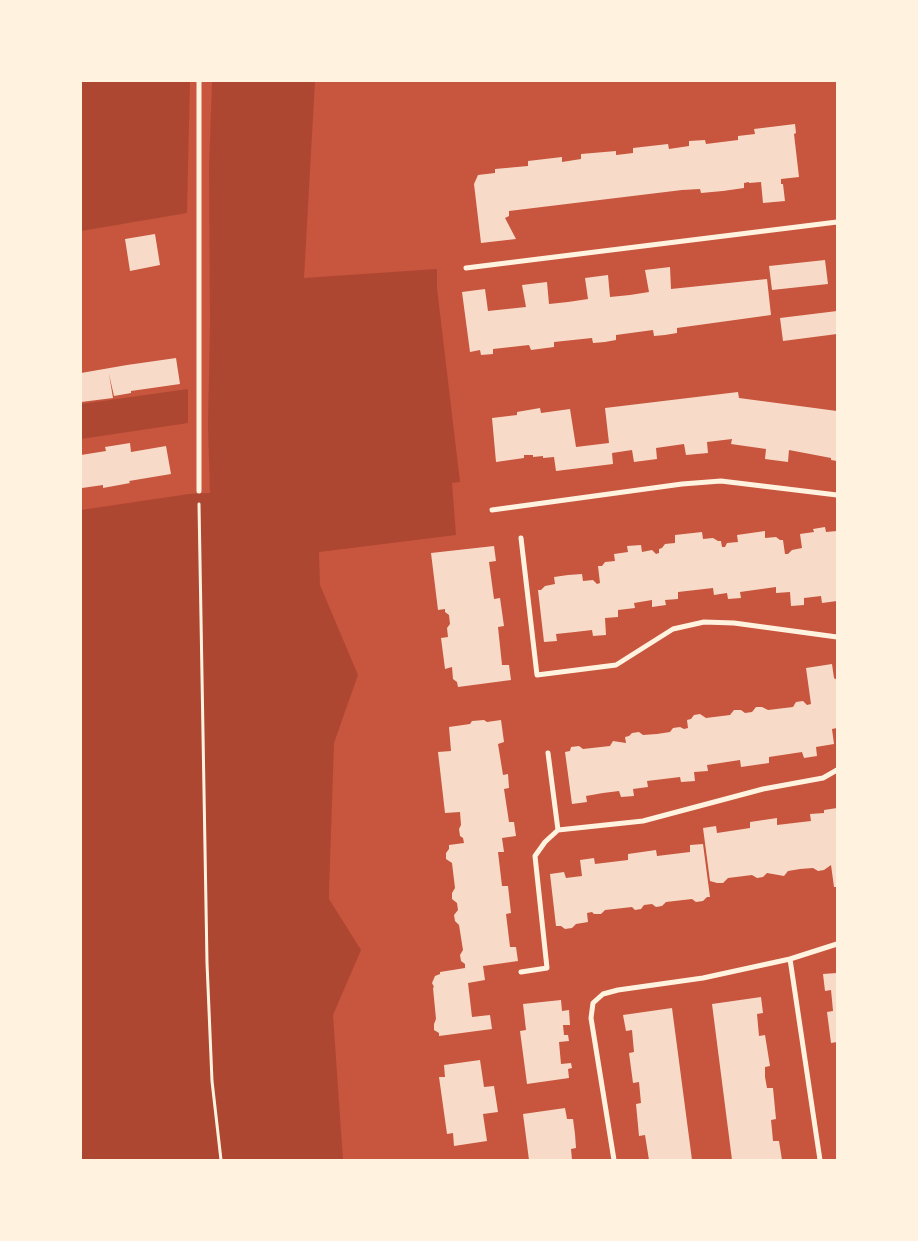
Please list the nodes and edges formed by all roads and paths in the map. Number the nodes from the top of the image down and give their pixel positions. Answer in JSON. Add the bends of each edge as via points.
{"nodes":[{"id":1,"x":199,"y":81,"type":"edge"},
{"id":2,"x":837,"y":222,"type":"edge"},
{"id":3,"x":466,"y":268,"type":"dead end"},
{"id":4,"x":199,"y":491,"type":"joint"},
{"id":5,"x":837,"y":495,"type":"edge"},
{"id":6,"x":492,"y":510,"type":"dead end"},
{"id":7,"x":521,"y":538,"type":"dead end"},
{"id":8,"x":837,"y":638,"type":"edge"},
{"id":9,"x":548,"y":753,"type":"dead end"},
{"id":10,"x":837,"y":770,"type":"edge"},
{"id":11,"x":558,"y":830,"type":"junction"},
{"id":12,"x":837,"y":944,"type":"edge"},
{"id":13,"x":790,"y":960,"type":"junction"},
{"id":14,"x":521,"y":972,"type":"dead end"},
{"id":15,"x":221,"y":1160,"type":"edge"},
{"id":16,"x":614,"y":1160,"type":"edge"},
{"id":17,"x":820,"y":1160,"type":"edge"}],
"edges":[{"from":1,"to":4,"type":"street"},
{"from":2,"to":3,"type":"street"},
{"from":4,"to":15,"type":"path","via":[[207,963],[212,1081]]},
{"from":5,"to":6,"type":"street","via":[[721,481]]},
{"from":7,"to":8,"type":"street","via":[[537,675],[616,665],[673,629],[704,622]]},
{"from":9,"to":11,"type":"street"},
{"from":10,"to":11,"type":"street","via":[[823,778],[763,788],[643,821]]},
{"from":11,"to":14,"type":"street","via":[[535,856],[547,968]]},
{"from":12,"to":13,"type":"street"},
{"from":13,"to":16,"type":"street","via":[[702,978],[618,990],[603,994],[593,1004],[591,1018]]},
{"from":13,"to":17,"type":"street"}]}
